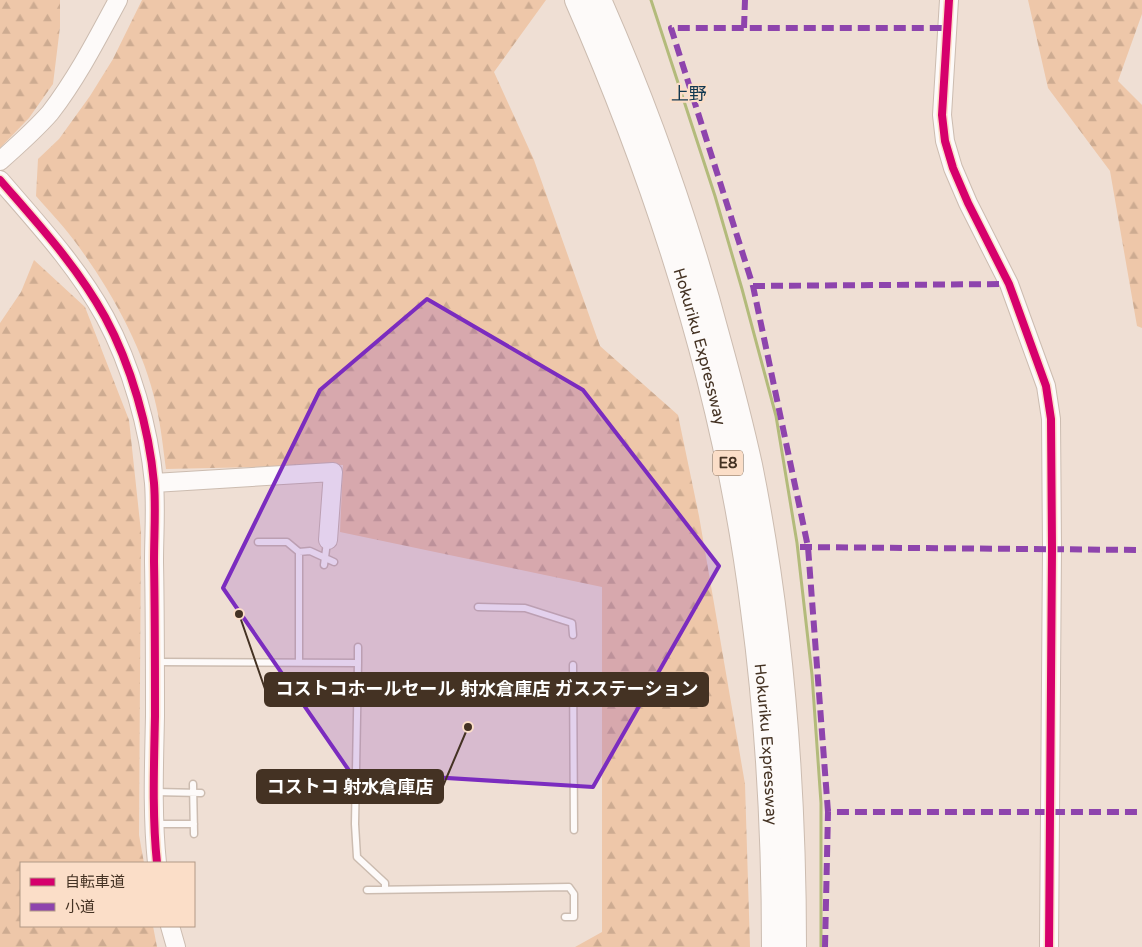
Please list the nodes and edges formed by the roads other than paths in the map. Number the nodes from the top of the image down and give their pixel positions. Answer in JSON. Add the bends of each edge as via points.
{"nodes":[{"id":1,"x":118,"y":0,"type":"edge"},
{"id":2,"x":577,"y":0,"type":"edge"},
{"id":3,"x":599,"y":0,"type":"edge"},
{"id":4,"x":604,"y":0,"type":"edge"},
{"id":5,"x":949,"y":0,"type":"edge"},
{"id":6,"x":624,"y":57,"type":"junction"},
{"id":7,"x":0,"y":161,"type":"edge"},
{"id":8,"x":0,"y":180,"type":"edge"},
{"id":9,"x":154,"y":483,"type":"junction"},
{"id":10,"x":328,"y":540,"type":"joint"},
{"id":11,"x":258,"y":542,"type":"dead end"},
{"id":12,"x":299,"y":552,"type":"junction"},
{"id":13,"x":324,"y":562,"type":"junction"},
{"id":14,"x":334,"y":562,"type":"dead end"},
{"id":15,"x":478,"y":607,"type":"dead end"},
{"id":16,"x":573,"y":635,"type":"dead end"},
{"id":17,"x":358,"y":647,"type":"dead end"},
{"id":18,"x":156,"y":662,"type":"junction"},
{"id":19,"x":300,"y":662,"type":"junction"},
{"id":20,"x":358,"y":662,"type":"junction"},
{"id":21,"x":573,"y":665,"type":"dead end"},
{"id":22,"x":193,"y":784,"type":"dead end"},
{"id":23,"x":154,"y":792,"type":"junction"},
{"id":24,"x":197,"y":792,"type":"junction"},
{"id":25,"x":154,"y":824,"type":"junction"},
{"id":26,"x":194,"y":824,"type":"junction"},
{"id":27,"x":574,"y":830,"type":"dead end"},
{"id":28,"x":194,"y":834,"type":"dead end"},
{"id":29,"x":157,"y":862,"type":"edge"},
{"id":30,"x":385,"y":889,"type":"junction"},
{"id":31,"x":367,"y":890,"type":"dead end"},
{"id":32,"x":565,"y":917,"type":"dead end"},
{"id":33,"x":170,"y":927,"type":"edge"},
{"id":34,"x":176,"y":947,"type":"edge"},
{"id":35,"x":774,"y":947,"type":"edge"},
{"id":36,"x":794,"y":947,"type":"edge"},
{"id":37,"x":1049,"y":947,"type":"edge"}],
"edges":[{"from":1,"to":7,"type":"street","via":[[65,92],[48,114]]},
{"from":2,"to":35,"type":"highway","name":"Hokuriku Expressway","number":"E8","via":[[609,74],[657,202],[697,333],[729,467],[753,608],[762,686],[772,811]]},
{"from":3,"to":6,"type":"highway","name":"Hokuriku Expressway","number":"E8"},
{"from":4,"to":6,"type":"highway"},
{"from":5,"to":37,"type":"street","via":[[942,115],[946,141],[953,168],[1009,284],[1046,386],[1051,418]]},
{"from":6,"to":36,"type":"highway","name":"Hokuriku Expressway","number":"E8","via":[[697,262],[750,464],[773,605],[784,702],[792,820]]},
{"from":8,"to":9,"type":"street","via":[[60,249],[106,318],[135,390],[147,436]]},
{"from":9,"to":10,"type":"street","via":[[333,472]]},
{"from":9,"to":18,"type":"street"},
{"from":10,"to":13,"type":"lane"},
{"from":11,"to":12,"type":"lane","via":[[287,542]]},
{"from":12,"to":13,"type":"lane","via":[[310,551]]},
{"from":12,"to":19,"type":"lane"},
{"from":13,"to":14,"type":"lane"},
{"from":15,"to":16,"type":"lane","via":[[525,608],[572,623]]},
{"from":17,"to":20,"type":"lane"},
{"from":18,"to":19,"type":"lane"},
{"from":18,"to":23,"type":"street"},
{"from":19,"to":20,"type":"lane"},
{"from":20,"to":30,"type":"lane","via":[[357,857],[385,883]]},
{"from":21,"to":27,"type":"lane"},
{"from":22,"to":24,"type":"lane"},
{"from":23,"to":24,"type":"lane"},
{"from":23,"to":25,"type":"street"},
{"from":24,"to":26,"type":"lane"},
{"from":25,"to":26,"type":"lane"},
{"from":25,"to":29,"type":"street"},
{"from":26,"to":28,"type":"lane"},
{"from":30,"to":31,"type":"lane"},
{"from":30,"to":32,"type":"lane","via":[[569,888],[574,894],[574,917]]},
{"from":33,"to":34,"type":"street"}]}
